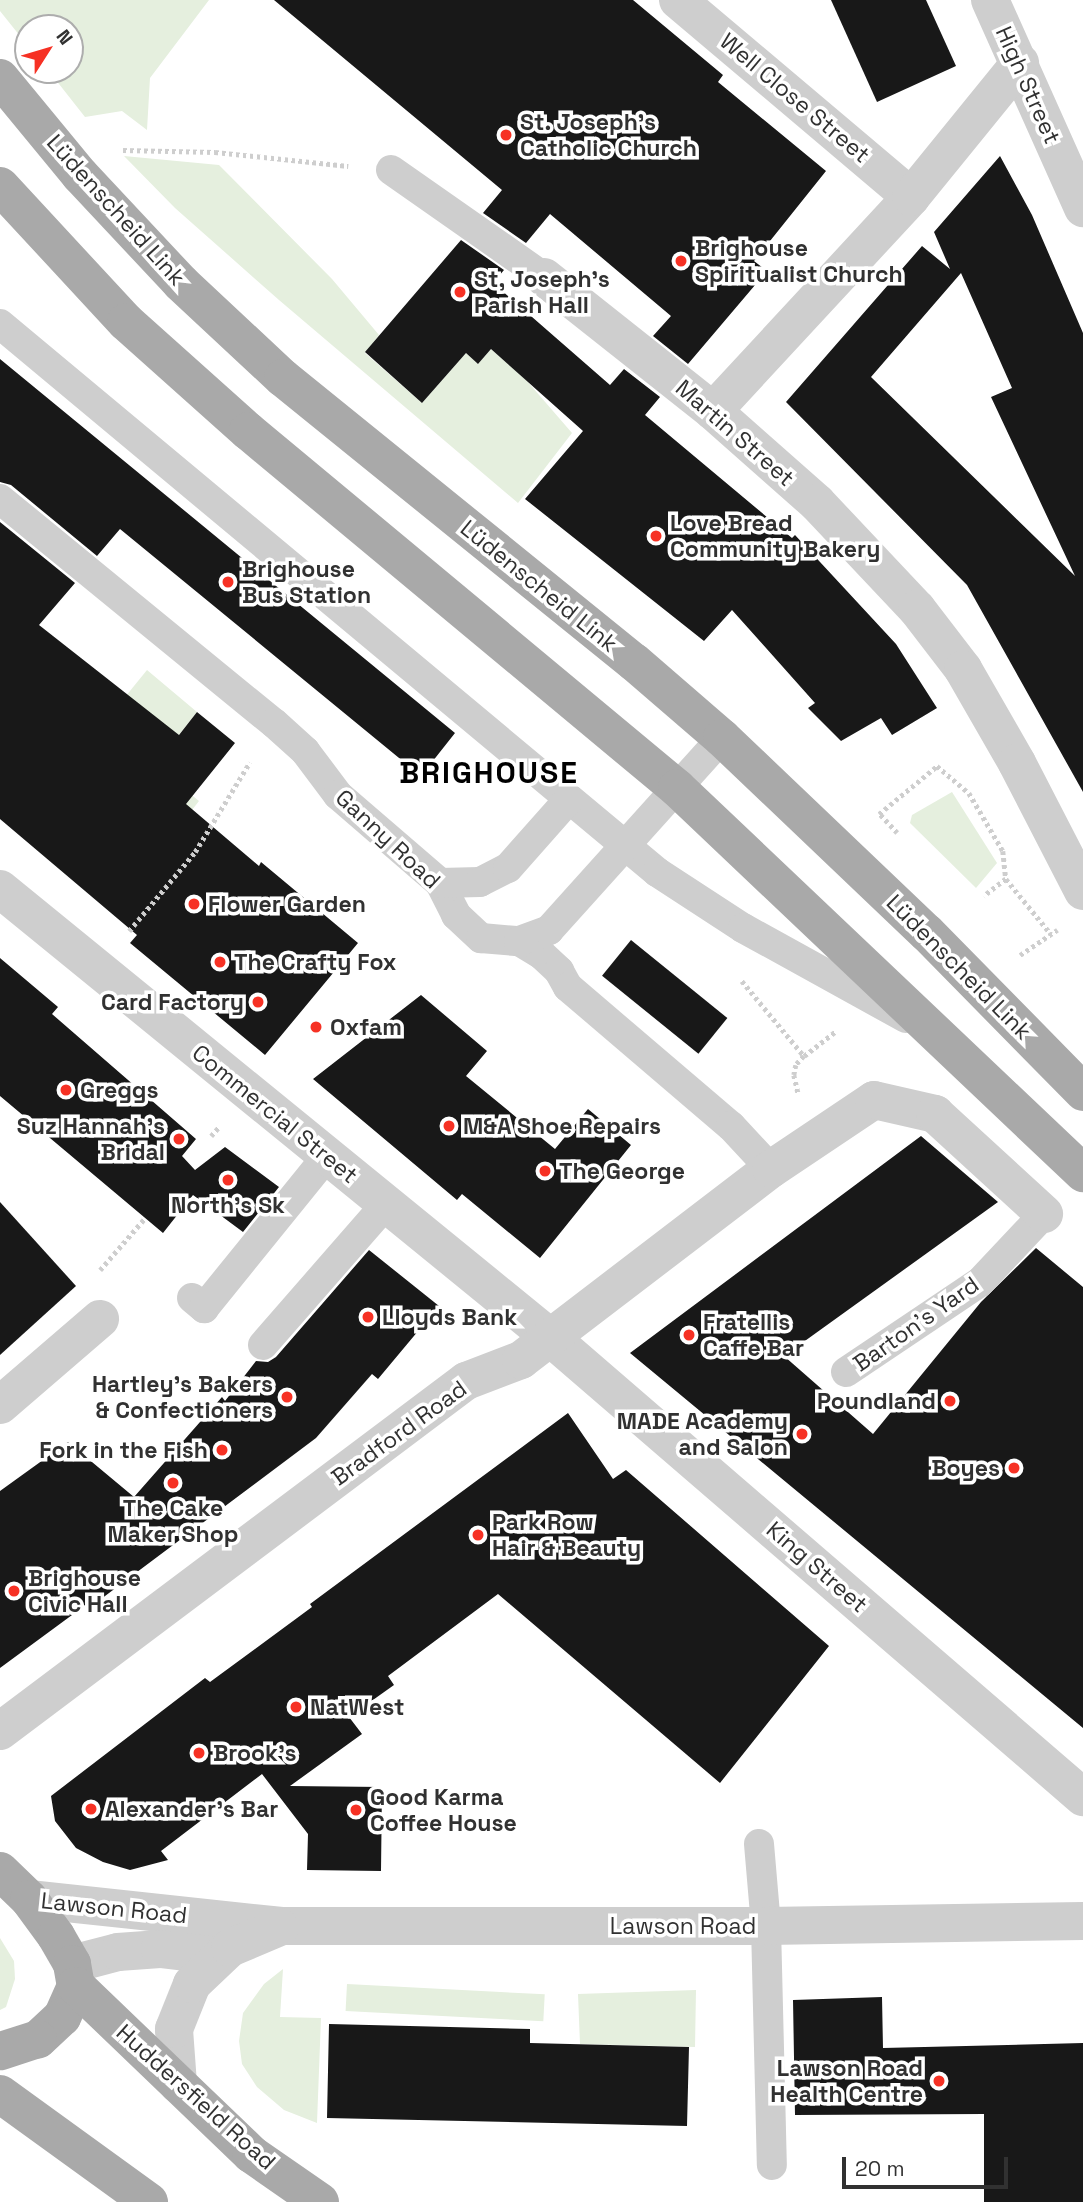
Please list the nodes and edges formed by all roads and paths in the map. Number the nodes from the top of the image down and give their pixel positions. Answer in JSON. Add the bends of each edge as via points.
{"nodes":[{"id":1,"x":678,"y":0,"type":"edge"},
{"id":2,"x":990,"y":0,"type":"edge"},
{"id":3,"x":1020,"y":63,"type":"junction"},
{"id":4,"x":0,"y":78,"type":"edge"},
{"id":5,"x":122,"y":149,"type":"dead end"},
{"id":6,"x":391,"y":170,"type":"joint"},
{"id":7,"x":0,"y":187,"type":"edge"},
{"id":8,"x":911,"y":197,"type":"junction"},
{"id":9,"x":1083,"y":208,"type":"edge"},
{"id":10,"x":544,"y":277,"type":"joint"},
{"id":11,"x":0,"y":324,"type":"edge"},
{"id":12,"x":713,"y":411,"type":"junction"},
{"id":13,"x":0,"y":499,"type":"edge"},
{"id":14,"x":274,"y":723,"type":"junction"},
{"id":15,"x":722,"y":738,"type":"junction"},
{"id":16,"x":677,"y":788,"type":"junction"},
{"id":17,"x":569,"y":799,"type":"junction"},
{"id":18,"x":907,"y":843,"type":"dead end"},
{"id":19,"x":625,"y":847,"type":"junction"},
{"id":20,"x":1006,"y":879,"type":"junction"},
{"id":21,"x":440,"y":883,"type":"junction"},
{"id":22,"x":0,"y":889,"type":"edge"},
{"id":23,"x":1083,"y":891,"type":"edge"},
{"id":24,"x":984,"y":896,"type":"dead end"},
{"id":25,"x":1062,"y":926,"type":"dead end"},
{"id":26,"x":1051,"y":934,"type":"junction"},
{"id":27,"x":519,"y":941,"type":"junction"},
{"id":28,"x":1012,"y":948,"type":"dead end"},
{"id":29,"x":97,"y":969,"type":"junction"},
{"id":30,"x":747,"y":973,"type":"dead end"},
{"id":31,"x":841,"y":1026,"type":"dead end"},
{"id":32,"x":943,"y":1038,"type":"junction"},
{"id":33,"x":804,"y":1056,"type":"junction"},
{"id":34,"x":1083,"y":1092,"type":"edge"},
{"id":35,"x":808,"y":1141,"type":"junction"},
{"id":36,"x":327,"y":1156,"type":"junction"},
{"id":37,"x":771,"y":1168,"type":"junction"},
{"id":38,"x":1083,"y":1173,"type":"edge"},
{"id":39,"x":386,"y":1204,"type":"junction"},
{"id":40,"x":1044,"y":1214,"type":"joint"},
{"id":41,"x":192,"y":1298,"type":"dead end"},
{"id":42,"x":100,"y":1319,"type":"dead end"},
{"id":43,"x":551,"y":1338,"type":"junction"},
{"id":44,"x":263,"y":1345,"type":"dead end"},
{"id":45,"x":846,"y":1372,"type":"dead end"},
{"id":46,"x":0,"y":1405,"type":"edge"},
{"id":47,"x":0,"y":1731,"type":"edge"},
{"id":48,"x":1083,"y":1797,"type":"edge"},
{"id":49,"x":759,"y":1844,"type":"dead end"},
{"id":50,"x":0,"y":1871,"type":"edge"},
{"id":51,"x":29,"y":1899,"type":"junction"},
{"id":52,"x":1083,"y":1921,"type":"edge"},
{"id":53,"x":282,"y":1926,"type":"junction"},
{"id":54,"x":766,"y":1926,"type":"junction"},
{"id":55,"x":219,"y":1956,"type":"junction"},
{"id":56,"x":74,"y":1975,"type":"junction"},
{"id":57,"x":0,"y":2051,"type":"edge"},
{"id":58,"x":178,"y":2084,"type":"junction"},
{"id":59,"x":0,"y":2094,"type":"edge"},
{"id":60,"x":772,"y":2165,"type":"dead end"},
{"id":61,"x":317,"y":2201,"type":"edge"},
{"id":62,"x":149,"y":2202,"type":"edge"}],
"edges":[{"from":1,"to":8,"type":"street","name":"Well Close Street"},
{"from":2,"to":3,"type":"street","name":"High Street"},
{"from":3,"to":8,"type":"street"},
{"from":3,"to":9,"type":"street","name":"High Street"},
{"from":4,"to":15,"type":"main road","name":"Lüdenscheid Link","via":[[80,175],[181,283],[283,378]]},
{"from":5,"to":6,"type":"path","via":[[215,152]]},
{"from":6,"to":10,"type":"lane"},
{"from":7,"to":16,"type":"main road","via":[[126,322],[248,432]]},
{"from":8,"to":12,"type":"street"},
{"from":10,"to":12,"type":"street","name":"Martin Street"},
{"from":11,"to":17,"type":"lane"},
{"from":12,"to":23,"type":"street","name":"Martin Street","via":[[851,537],[963,668]]},
{"from":13,"to":14,"type":"lane","name":"Ganny Road"},
{"from":14,"to":21,"type":"lane","name":"Ganny Road","via":[[305,751],[338,795]]},
{"from":14,"to":29,"type":"path","via":[[195,852]]},
{"from":15,"to":16,"type":"lane"},
{"from":15,"to":34,"type":"main road","name":"Lüdenscheid Link","via":[[927,933]]},
{"from":16,"to":19,"type":"lane"},
{"from":16,"to":32,"type":"main road"},
{"from":17,"to":19,"type":"lane"},
{"from":17,"to":21,"type":"lane","via":[[508,868],[481,881]]},
{"from":18,"to":20,"type":"path","via":[[879,814],[937,766],[969,793],[1003,851]]},
{"from":19,"to":27,"type":"lane","via":[[549,930]]},
{"from":19,"to":32,"type":"lane","via":[[743,928]]},
{"from":20,"to":24,"type":"path"},
{"from":20,"to":26,"type":"path"},
{"from":21,"to":27,"type":"lane","name":"Ganny Road","via":[[456,915],[481,938]]},
{"from":22,"to":29,"type":"street","name":"Commercial Street"},
{"from":25,"to":26,"type":"path"},
{"from":26,"to":28,"type":"path","via":[[1021,957]]},
{"from":27,"to":37,"type":"lane","name":"Ganny Road","via":[[541,954],[568,987],[731,1126]]},
{"from":29,"to":36,"type":"street","name":"Commercial Street"},
{"from":30,"to":33,"type":"path","via":[[741,979]]},
{"from":31,"to":33,"type":"path"},
{"from":32,"to":38,"type":"main road"},
{"from":33,"to":35,"type":"path","via":[[794,1075]]},
{"from":35,"to":37,"type":"street","name":"Bradford Road"},
{"from":35,"to":40,"type":"street","name":"Bradford Road","via":[[874,1100],[935,1114]]},
{"from":36,"to":39,"type":"street","name":"Commercial Street"},
{"from":36,"to":41,"type":"lane","via":[[204,1308]]},
{"from":37,"to":43,"type":"street","name":"Bradford Road"},
{"from":39,"to":43,"type":"street","name":"Commercial Street"},
{"from":39,"to":44,"type":"lane"},
{"from":40,"to":45,"type":"lane","name":"Barton's Yard","via":[[979,1282]]},
{"from":42,"to":46,"type":"street"},
{"from":43,"to":47,"type":"street","name":"Bradford Road","via":[[521,1360],[466,1381]]},
{"from":43,"to":48,"type":"street","name":"King Street"},
{"from":49,"to":54,"type":"lane"},
{"from":50,"to":51,"type":"main road","name":"Huddersfield Road"},
{"from":51,"to":53,"type":"street","name":"Lawson Road"},
{"from":51,"to":56,"type":"main road","name":"Huddersfield Road","via":[[57,1936]]},
{"from":52,"to":54,"type":"street","name":"Lawson Road"},
{"from":53,"to":54,"type":"street","name":"Lawson Road"},
{"from":53,"to":55,"type":"street","name":"Lawson Road"},
{"from":54,"to":60,"type":"lane"},
{"from":55,"to":56,"type":"street","name":"Lawson Road","via":[[160,1949],[118,1952]]},
{"from":55,"to":58,"type":"street","name":"Lawson Road","via":[[192,1984],[174,2029]]},
{"from":56,"to":57,"type":"main road","via":[[62,2017],[38,2039]]},
{"from":56,"to":58,"type":"main road","name":"Huddersfield Road"},
{"from":58,"to":61,"type":"main road","name":"Huddersfield Road","via":[[251,2154]]},
{"from":59,"to":62,"type":"main road"}]}
